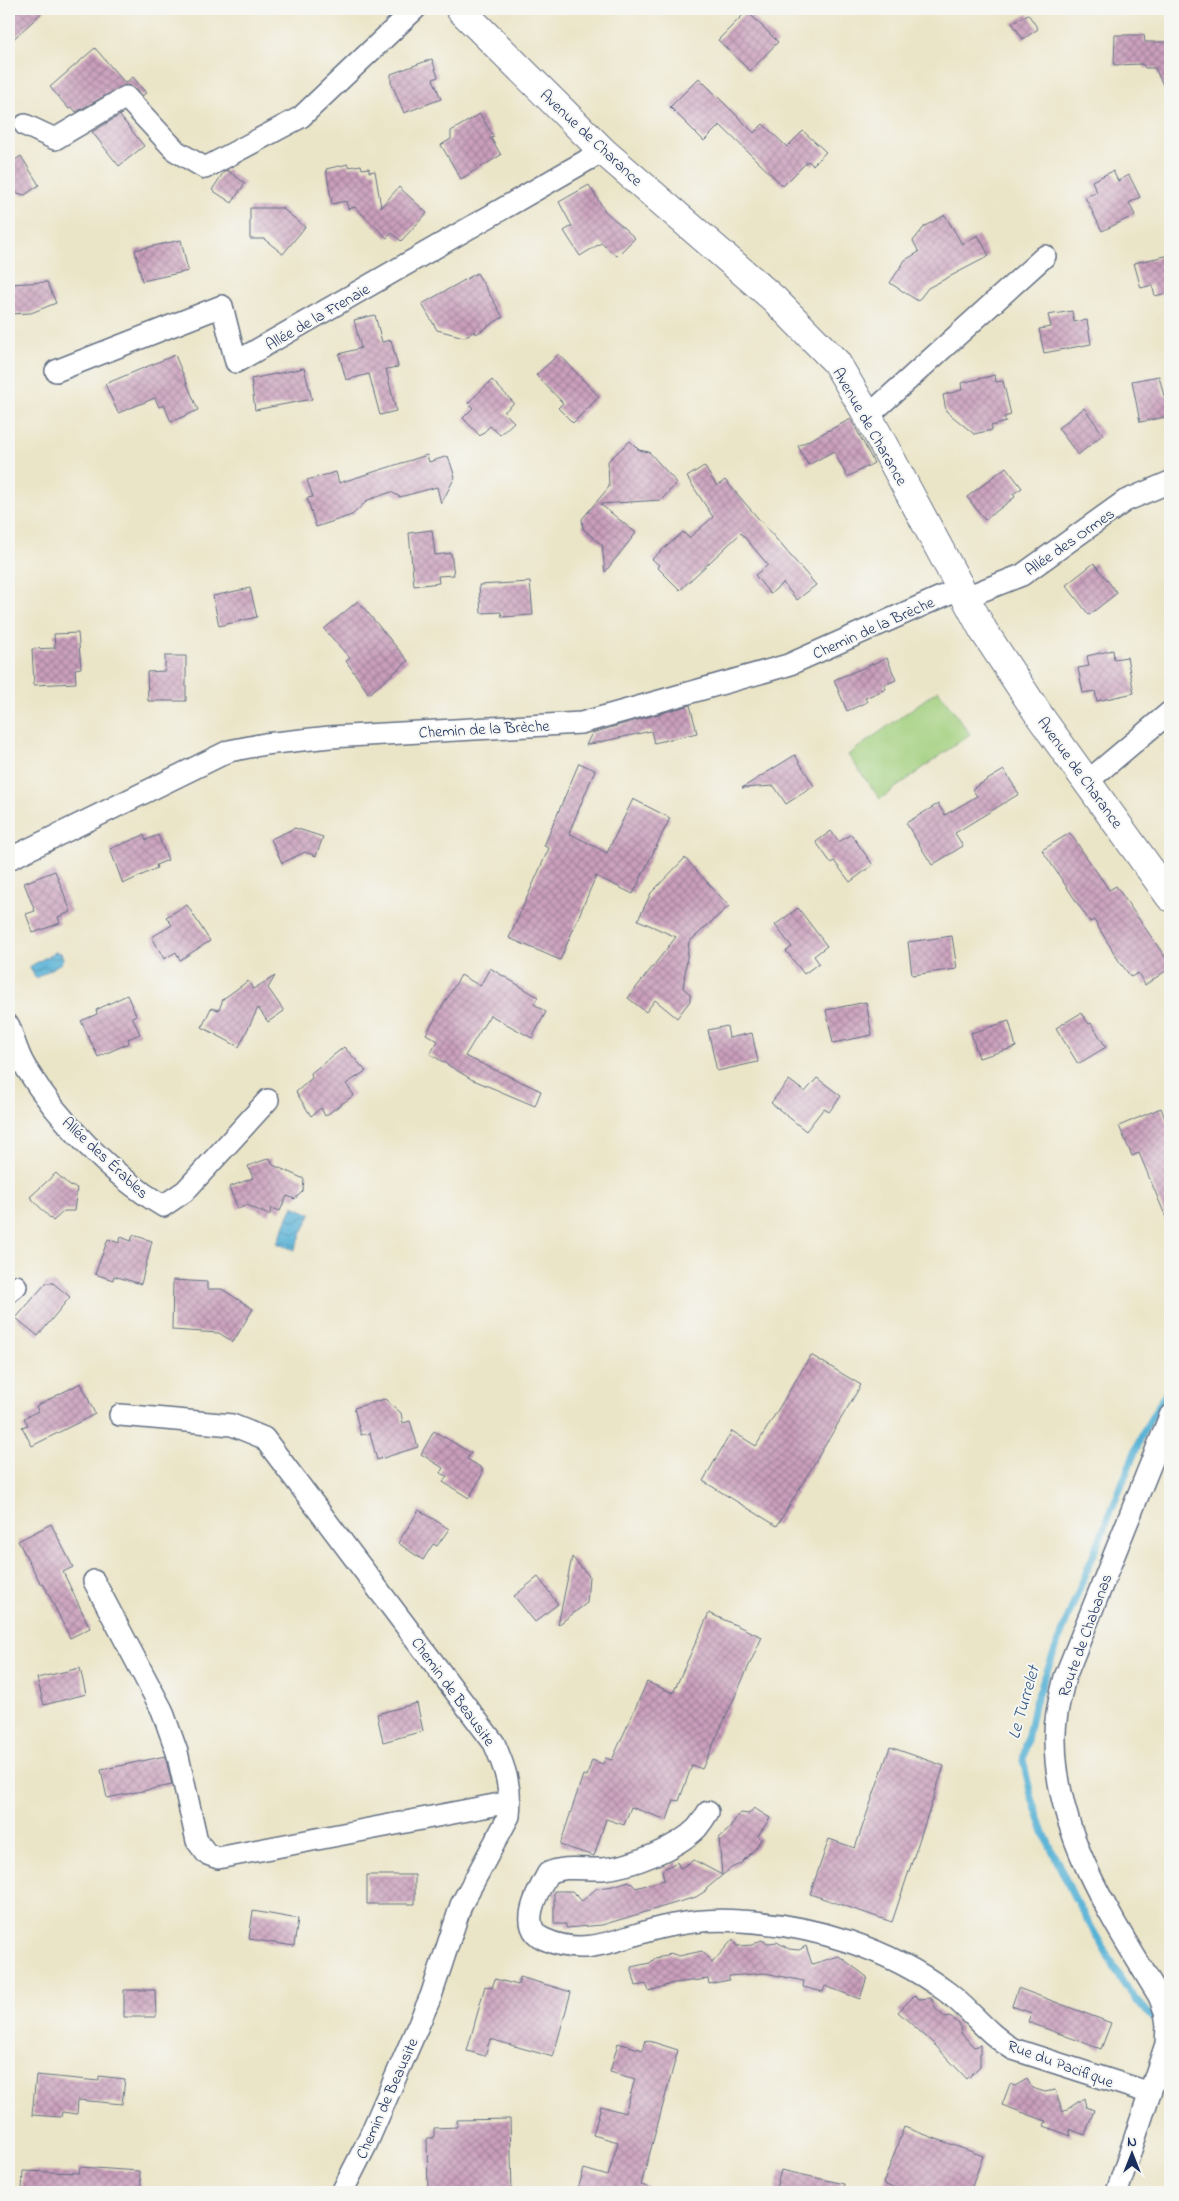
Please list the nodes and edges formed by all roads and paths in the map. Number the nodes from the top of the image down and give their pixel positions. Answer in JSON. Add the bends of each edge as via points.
{"nodes":[{"id":1,"x":415,"y":9,"type":"edge"},
{"id":2,"x":460,"y":9,"type":"edge"},
{"id":3,"x":25,"y":125,"type":"dead end"},
{"id":4,"x":604,"y":151,"type":"junction"},
{"id":5,"x":1046,"y":256,"type":"dead end"},
{"id":6,"x":56,"y":371,"type":"dead end"},
{"id":7,"x":868,"y":416,"type":"junction"},
{"id":8,"x":1170,"y":482,"type":"edge"},
{"id":9,"x":963,"y":593,"type":"junction"},
{"id":10,"x":1170,"y":712,"type":"edge"},
{"id":11,"x":1088,"y":781,"type":"junction"},
{"id":12,"x":9,"y":859,"type":"edge"},
{"id":13,"x":1170,"y":897,"type":"edge"},
{"id":14,"x":9,"y":1026,"type":"edge"},
{"id":15,"x":268,"y":1100,"type":"dead end"},
{"id":16,"x":120,"y":1414,"type":"dead end"},
{"id":17,"x":1170,"y":1416,"type":"edge"},
{"id":18,"x":94,"y":1581,"type":"dead end"},
{"id":19,"x":510,"y":1802,"type":"junction"},
{"id":20,"x":708,"y":1812,"type":"dead end"},
{"id":21,"x":1150,"y":2094,"type":"junction"},
{"id":22,"x":342,"y":2192,"type":"edge"},
{"id":23,"x":1117,"y":2192,"type":"edge"}],
"edges":[{"from":1,"to":3,"type":"street","via":[[301,117],[205,168],[176,151],[126,97],[55,139]]},
{"from":2,"to":4,"type":"street","name":"Avenue de Charance"},
{"from":4,"to":6,"type":"street","name":"Allée de la Frenaie","via":[[236,362],[222,306]]},
{"from":4,"to":7,"type":"street","name":"Avenue de Charance","via":[[774,299],[836,362]]},
{"from":5,"to":7,"type":"street"},
{"from":7,"to":9,"type":"street","name":"Avenue de Charance"},
{"from":8,"to":9,"type":"street","name":"Allée des Ormes","via":[[1125,501],[1022,575]]},
{"from":9,"to":11,"type":"street","name":"Avenue de Charance","via":[[983,630]]},
{"from":9,"to":12,"type":"street","name":"Chemin de la Brèche","via":[[788,665],[581,723],[330,737],[229,751]]},
{"from":10,"to":11,"type":"street"},
{"from":11,"to":13,"type":"street","name":"Avenue de Charance"},
{"from":14,"to":15,"type":"street","name":"Allée des Érables","via":[[25,1067],[65,1121],[110,1165],[163,1206],[184,1191]]},
{"from":16,"to":19,"type":"street","name":"Chemin de Beausite","via":[[232,1425],[264,1438],[494,1743],[506,1773]]},
{"from":17,"to":21,"type":"street","name":"Route de Chabanas","via":[[1065,1677],[1054,1739],[1060,1790],[1085,1862],[1107,1909],[1165,2011],[1166,2044]]},
{"from":18,"to":19,"type":"street","via":[[162,1710],[177,1752],[197,1841],[206,1854],[218,1858]]},
{"from":19,"to":22,"type":"street","name":"Chemin de Beausite","via":[[509,1816],[461,1905],[427,2005]]},
{"from":20,"to":21,"type":"street","name":"Rue du Pacifique","via":[[697,1828],[655,1854],[604,1869],[565,1868],[548,1873],[530,1915],[530,1924],[542,1939],[569,1946],[597,1947],[668,1926],[700,1922],[776,1924],[820,1932],[872,1950],[913,1970],[948,1993],[999,2041],[1013,2049]]},
{"from":21,"to":23,"type":"street","name":"Route de Chabanas"}]}
